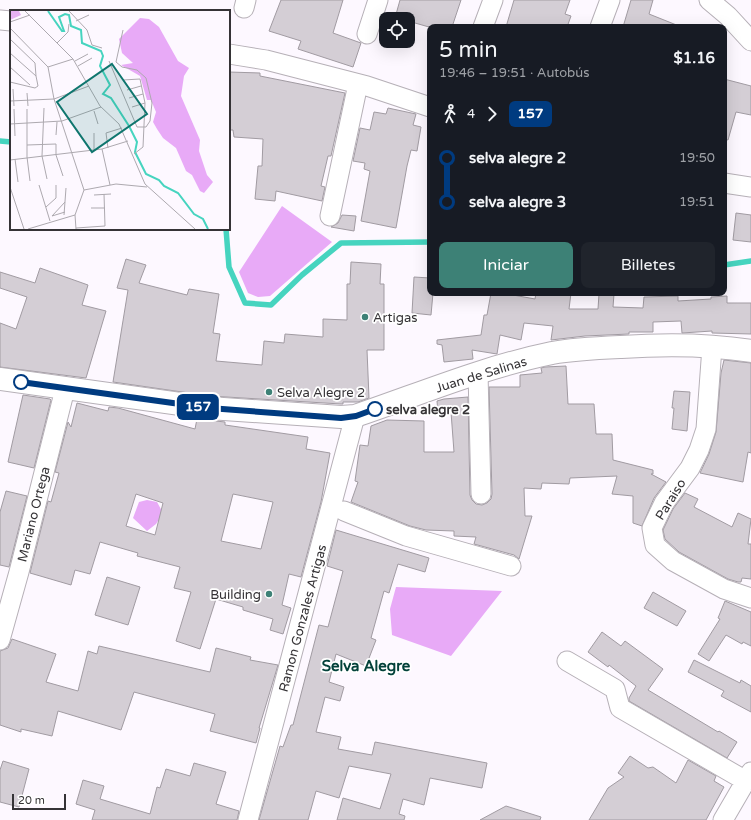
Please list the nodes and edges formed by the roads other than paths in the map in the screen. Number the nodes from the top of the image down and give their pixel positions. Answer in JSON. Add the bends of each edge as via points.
{"nodes":[{"id":1,"x":378,"y":0,"type":"edge"},
{"id":2,"x":493,"y":0,"type":"edge"},
{"id":3,"x":610,"y":0,"type":"edge"},
{"id":4,"x":709,"y":0,"type":"edge"},
{"id":5,"x":0,"y":20,"type":"edge"},
{"id":6,"x":10,"y":21,"type":"edge"},
{"id":7,"x":726,"y":22,"type":"edge"},
{"id":8,"x":484,"y":24,"type":"edge"},
{"id":9,"x":601,"y":24,"type":"edge"},
{"id":10,"x":367,"y":34,"type":"dead end"},
{"id":11,"x":751,"y":41,"type":"edge"},
{"id":12,"x":230,"y":54,"type":"edge"},
{"id":13,"x":358,"y":84,"type":"junction"},
{"id":14,"x":427,"y":106,"type":"edge"},
{"id":15,"x":727,"y":183,"type":"edge"},
{"id":16,"x":751,"y":187,"type":"edge"},
{"id":17,"x":330,"y":216,"type":"dead end"},
{"id":18,"x":712,"y":347,"type":"junction"},
{"id":19,"x":751,"y":351,"type":"edge"},
{"id":20,"x":478,"y":373,"type":"junction"},
{"id":21,"x":0,"y":379,"type":"edge"},
{"id":22,"x":65,"y":388,"type":"junction"},
{"id":23,"x":356,"y":416,"type":"junction"},
{"id":24,"x":481,"y":494,"type":"dead end"},
{"id":25,"x":344,"y":511,"type":"dead end"},
{"id":26,"x":511,"y":566,"type":"dead end"},
{"id":27,"x":751,"y":598,"type":"edge"},
{"id":28,"x":0,"y":640,"type":"edge"},
{"id":29,"x":567,"y":661,"type":"dead end"},
{"id":30,"x":748,"y":776,"type":"edge"},
{"id":31,"x":248,"y":820,"type":"edge"},
{"id":32,"x":723,"y":820,"type":"edge"}],
"edges":[{"from":1,"to":10,"type":"street"},
{"from":2,"to":8,"type":"street"},
{"from":3,"to":9,"type":"street"},
{"from":4,"to":7,"type":"street"},
{"from":5,"to":6,"type":"street"},
{"from":7,"to":11,"type":"street"},
{"from":12,"to":13,"type":"street","via":[[266,60]]},
{"from":13,"to":14,"type":"street"},
{"from":13,"to":17,"type":"street"},
{"from":15,"to":16,"type":"street"},
{"from":18,"to":19,"type":"street","name":"Juan de Salinas"},
{"from":18,"to":20,"type":"street","name":"Juan de Salinas","via":[[656,345],[552,353]]},
{"from":18,"to":27,"type":"street","name":"Paraiso","via":[[706,429],[690,468],[664,503],[652,528],[655,545],[673,561],[724,589]]},
{"from":20,"to":23,"type":"street","name":"Juan de Salinas"},
{"from":20,"to":24,"type":"street"},
{"from":21,"to":22,"type":"street","name":"Juan de Salinas"},
{"from":22,"to":23,"type":"street","name":"Juan de Salinas","via":[[209,408],[341,418]]},
{"from":22,"to":28,"type":"street","name":"Mariano Ortega"},
{"from":23,"to":31,"type":"street","name":"Ramon Gonzales Artigas"},
{"from":25,"to":26,"type":"street","via":[[406,536]]},
{"from":29,"to":30,"type":"street","via":[[615,689],[620,708]]},
{"from":30,"to":32,"type":"street"}]}
